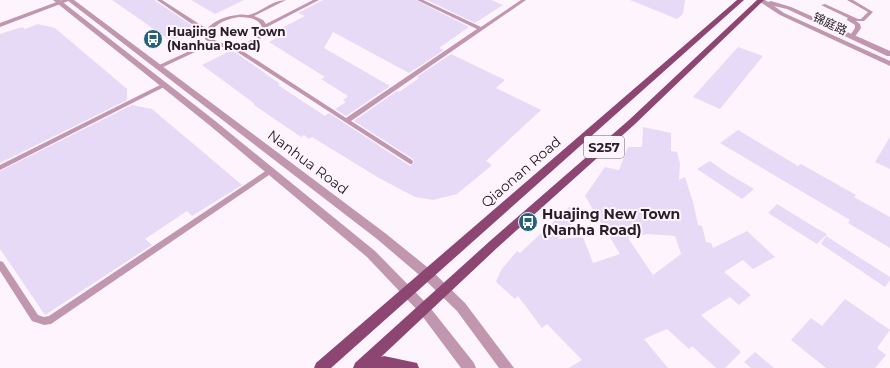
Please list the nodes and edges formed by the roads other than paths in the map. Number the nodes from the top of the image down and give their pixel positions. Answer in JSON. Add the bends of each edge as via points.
{"nodes":[{"id":1,"x":159,"y":0,"type":"edge"},
{"id":2,"x":284,"y":0,"type":"edge"},
{"id":3,"x":317,"y":0,"type":"edge"},
{"id":4,"x":419,"y":0,"type":"edge"},
{"id":5,"x":524,"y":0,"type":"edge"},
{"id":6,"x":741,"y":0,"type":"edge"},
{"id":7,"x":760,"y":0,"type":"edge"},
{"id":8,"x":820,"y":0,"type":"edge"},
{"id":9,"x":849,"y":0,"type":"edge"},
{"id":10,"x":61,"y":1,"type":"edge"},
{"id":11,"x":823,"y":5,"type":"junction"},
{"id":12,"x":250,"y":16,"type":"junction"},
{"id":13,"x":0,"y":20,"type":"edge"},
{"id":14,"x":0,"y":26,"type":"edge"},
{"id":15,"x":265,"y":26,"type":"junction"},
{"id":16,"x":481,"y":29,"type":"junction"},
{"id":17,"x":208,"y":32,"type":"junction"},
{"id":18,"x":852,"y":37,"type":"junction"},
{"id":19,"x":212,"y":42,"type":"junction"},
{"id":20,"x":231,"y":46,"type":"junction"},
{"id":21,"x":890,"y":54,"type":"edge"},
{"id":22,"x":890,"y":64,"type":"edge"},
{"id":23,"x":159,"y":68,"type":"junction"},
{"id":24,"x":164,"y":85,"type":"junction"},
{"id":25,"x":347,"y":120,"type":"junction"},
{"id":26,"x":410,"y":162,"type":"dead end"},
{"id":27,"x":0,"y":168,"type":"edge"},
{"id":28,"x":270,"y":171,"type":"junction"},
{"id":29,"x":0,"y":264,"type":"edge"},
{"id":30,"x":428,"y":275,"type":"junction"},
{"id":31,"x":445,"y":291,"type":"junction"},
{"id":32,"x":409,"y":292,"type":"junction"},
{"id":33,"x":424,"y":309,"type":"junction"},
{"id":34,"x":321,"y":368,"type":"edge"},
{"id":35,"x":360,"y":368,"type":"edge"},
{"id":36,"x":368,"y":368,"type":"edge"},
{"id":37,"x":412,"y":368,"type":"edge"},
{"id":38,"x":469,"y":368,"type":"edge"},
{"id":39,"x":507,"y":368,"type":"edge"}],
"edges":[{"from":1,"to":17,"type":"lane"},
{"from":2,"to":12,"type":"lane"},
{"from":3,"to":15,"type":"lane"},
{"from":4,"to":16,"type":"lane"},
{"from":5,"to":16,"type":"lane"},
{"from":6,"to":30,"type":"main road","name":"Qiaonan Road","number":"S257"},
{"from":7,"to":18,"type":"street","name":"锦庭路","via":[[788,8]]},
{"from":7,"to":22,"type":"street","name":"锦庭路","via":[[782,14]]},
{"from":7,"to":31,"type":"main road","number":"S257","via":[[632,122],[494,244]]},
{"from":8,"to":11,"type":"lane"},
{"from":9,"to":11,"type":"lane","via":[[871,12],[862,20],[858,20]]},
{"from":10,"to":13,"type":"street"},
{"from":10,"to":14,"type":"street"},
{"from":10,"to":23,"type":"street","name":"Nanhua Road"},
{"from":10,"to":24,"type":"street","name":"Nanhua Road"},
{"from":11,"to":18,"type":"lane","via":[[857,24],[858,28]]},
{"from":12,"to":15,"type":"lane","via":[[261,20]]},
{"from":12,"to":17,"type":"lane","via":[[225,19],[213,25]]},
{"from":15,"to":20,"type":"lane","via":[[262,34],[255,40],[244,45]]},
{"from":16,"to":25,"type":"lane"},
{"from":17,"to":19,"type":"lane","via":[[207,36]]},
{"from":18,"to":21,"type":"street","name":"锦庭路"},
{"from":19,"to":20,"type":"lane"},
{"from":19,"to":23,"type":"lane"},
{"from":20,"to":25,"type":"lane"},
{"from":23,"to":30,"type":"street","name":"Nanhua Road","via":[[386,240]]},
{"from":24,"to":27,"type":"lane"},
{"from":24,"to":28,"type":"street","name":"Nanhua Road"},
{"from":25,"to":26,"type":"lane"},
{"from":28,"to":29,"type":"lane","via":[[51,320],[35,318]]},
{"from":28,"to":32,"type":"street","name":"Nanhua Road","via":[[367,251]]},
{"from":30,"to":31,"type":"street","name":"Nanhua Road"},
{"from":30,"to":32,"type":"main road","name":"Qiaonan Road","number":"S257"},
{"from":31,"to":33,"type":"main road","number":"S257"},
{"from":31,"to":39,"type":"street","name":"Nanhua Road","via":[[461,307]]},
{"from":32,"to":33,"type":"street","name":"Nanhua Road"},
{"from":32,"to":34,"type":"main road","name":"Qiaonan Road","number":"S257"},
{"from":33,"to":35,"type":"main road","number":"S257"},
{"from":33,"to":38,"type":"street","name":"Nanhua Road"},
{"from":36,"to":37,"type":"main road","via":[[384,364]]}]}
